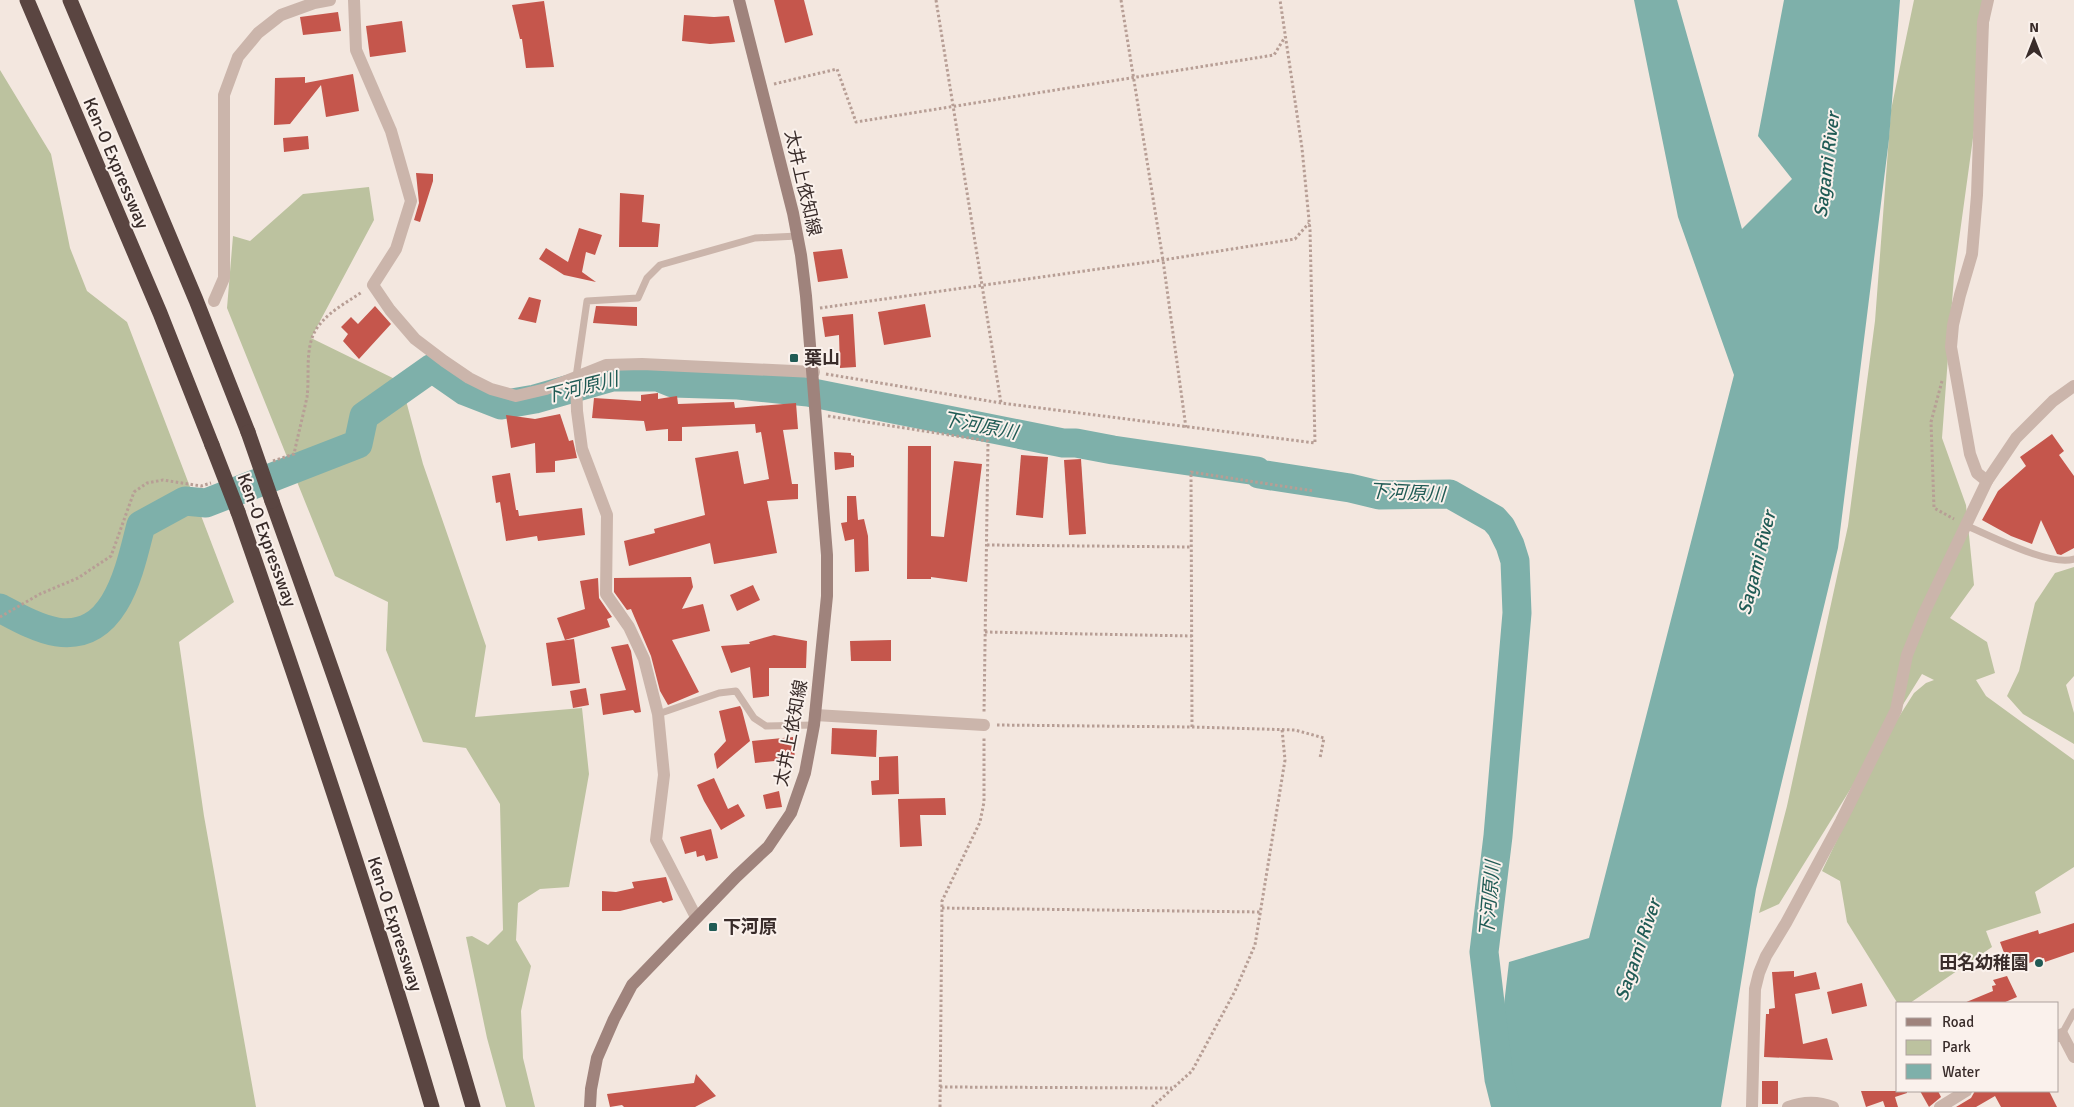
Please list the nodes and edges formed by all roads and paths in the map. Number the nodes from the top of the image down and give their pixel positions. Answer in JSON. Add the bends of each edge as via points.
{"nodes":[{"id":1,"x":26,"y":0,"type":"edge"},
{"id":2,"x":70,"y":0,"type":"edge"},
{"id":3,"x":330,"y":0,"type":"edge"},
{"id":4,"x":354,"y":0,"type":"edge"},
{"id":5,"x":739,"y":0,"type":"edge"},
{"id":6,"x":936,"y":0,"type":"edge"},
{"id":7,"x":1121,"y":0,"type":"edge"},
{"id":8,"x":1280,"y":0,"type":"edge"},
{"id":9,"x":1988,"y":0,"type":"edge"},
{"id":10,"x":1286,"y":36,"type":"junction"},
{"id":11,"x":1134,"y":78,"type":"junction"},
{"id":12,"x":761,"y":87,"type":"junction"},
{"id":13,"x":953,"y":106,"type":"junction"},
{"id":14,"x":1309,"y":222,"type":"junction"},
{"id":15,"x":798,"y":236,"type":"junction"},
{"id":16,"x":1164,"y":260,"type":"junction"},
{"id":17,"x":982,"y":285,"type":"junction"},
{"id":18,"x":214,"y":301,"type":"dead end"},
{"id":19,"x":808,"y":310,"type":"junction"},
{"id":20,"x":814,"y":375,"type":"junction"},
{"id":21,"x":1944,"y":375,"type":"dead end"},
{"id":22,"x":576,"y":378,"type":"junction"},
{"id":23,"x":2074,"y":386,"type":"edge"},
{"id":24,"x":1001,"y":403,"type":"junction"},
{"id":25,"x":817,"y":414,"type":"junction"},
{"id":26,"x":1186,"y":428,"type":"junction"},
{"id":27,"x":1987,"y":480,"type":"junction"},
{"id":28,"x":1314,"y":491,"type":"dead end"},
{"id":29,"x":1965,"y":525,"type":"junction"},
{"id":30,"x":987,"y":545,"type":"junction"},
{"id":31,"x":1191,"y":546,"type":"junction"},
{"id":32,"x":2074,"y":558,"type":"edge"},
{"id":33,"x":40,"y":594,"type":"dead end"},
{"id":34,"x":0,"y":617,"type":"edge"},
{"id":35,"x":985,"y":632,"type":"junction"},
{"id":36,"x":1192,"y":636,"type":"junction"},
{"id":37,"x":658,"y":714,"type":"junction"},
{"id":38,"x":815,"y":720,"type":"junction"},
{"id":39,"x":984,"y":725,"type":"junction"},
{"id":40,"x":1192,"y":727,"type":"junction"},
{"id":41,"x":1282,"y":729,"type":"junction"},
{"id":42,"x":1320,"y":758,"type":"dead end"},
{"id":43,"x":942,"y":908,"type":"junction"},
{"id":44,"x":1260,"y":912,"type":"junction"},
{"id":45,"x":696,"y":917,"type":"junction"},
{"id":46,"x":2074,"y":1012,"type":"edge"},
{"id":47,"x":2060,"y":1035,"type":"edge"},
{"id":48,"x":2074,"y":1057,"type":"edge"},
{"id":49,"x":940,"y":1087,"type":"junction"},
{"id":50,"x":1172,"y":1088,"type":"junction"},
{"id":51,"x":1965,"y":1092,"type":"edge"},
{"id":52,"x":1945,"y":1106,"type":"edge"},
{"id":53,"x":432,"y":1107,"type":"edge"},
{"id":54,"x":473,"y":1107,"type":"edge"},
{"id":55,"x":590,"y":1107,"type":"edge"},
{"id":56,"x":940,"y":1107,"type":"edge"},
{"id":57,"x":1152,"y":1107,"type":"edge"},
{"id":58,"x":1753,"y":1107,"type":"edge"},
{"id":59,"x":1788,"y":1107,"type":"edge"},
{"id":60,"x":1834,"y":1107,"type":"edge"}],
"edges":[{"from":1,"to":53,"type":"highway","name":"Ken-O Expressway","bridge":true,"via":[[156,304],[238,512],[296,677]]},
{"from":2,"to":54,"type":"highway","name":"Ken-O Expressway","bridge":true,"via":[[193,291],[248,432],[386,826]]},
{"from":3,"to":18,"type":"street","via":[[281,15],[258,33],[238,57],[224,95],[224,278]]},
{"from":4,"to":22,"type":"street","via":[[356,50],[391,131],[411,200],[396,250],[372,285],[415,339],[491,389],[516,396]]},
{"from":5,"to":12,"type":"main road","name":"太井上依知線"},
{"from":6,"to":13,"type":"path"},
{"from":7,"to":11,"type":"path"},
{"from":8,"to":10,"type":"path"},
{"from":9,"to":27,"type":"street","via":[[1983,22],[1972,254],[1960,295],[1951,347],[1970,454],[1977,472]]},
{"from":10,"to":11,"type":"path","via":[[1274,55]]},
{"from":10,"to":14,"type":"path"},
{"from":11,"to":13,"type":"path"},
{"from":11,"to":16,"type":"path"},
{"from":12,"to":13,"type":"path","via":[[836,69],[856,122]]},
{"from":12,"to":15,"type":"main road","name":"太井上依知線"},
{"from":13,"to":17,"type":"path"},
{"from":14,"to":16,"type":"path","via":[[1295,239]]},
{"from":14,"to":26,"type":"path","via":[[1315,443]]},
{"from":15,"to":19,"type":"main road","name":"太井上依知線"},
{"from":15,"to":22,"type":"lane","via":[[755,238],[660,265],[647,278],[638,298],[588,301]]},
{"from":16,"to":17,"type":"path"},
{"from":16,"to":26,"type":"path"},
{"from":17,"to":19,"type":"path"},
{"from":17,"to":24,"type":"path"},
{"from":19,"to":20,"type":"main road","name":"太井上依知線"},
{"from":20,"to":22,"type":"street","via":[[642,364],[606,365]]},
{"from":20,"to":24,"type":"path"},
{"from":20,"to":25,"type":"main road","name":"太井上依知線"},
{"from":21,"to":29,"type":"path","via":[[1931,422],[1934,508]]},
{"from":22,"to":37,"type":"street","via":[[582,449],[607,515],[606,594],[629,627],[644,659]]},
{"from":23,"to":27,"type":"street","via":[[2053,401],[2016,438]]},
{"from":24,"to":26,"type":"path"},
{"from":25,"to":30,"type":"path","via":[[988,441]]},
{"from":25,"to":38,"type":"main road","name":"太井上依知線","via":[[827,596]]},
{"from":27,"to":29,"type":"street"},
{"from":28,"to":31,"type":"path","via":[[1191,472]]},
{"from":29,"to":32,"type":"lane","via":[[2022,550],[2066,561]]},
{"from":29,"to":58,"type":"street","via":[[1907,655],[1896,710],[1841,821],[1759,973],[1755,989]]},
{"from":30,"to":31,"type":"path"},
{"from":30,"to":35,"type":"path"},
{"from":31,"to":36,"type":"path"},
{"from":33,"to":34,"type":"path"},
{"from":35,"to":36,"type":"path"},
{"from":35,"to":39,"type":"path"},
{"from":36,"to":40,"type":"path"},
{"from":37,"to":38,"type":"lane","via":[[719,693],[736,691],[754,718],[766,726]]},
{"from":37,"to":45,"type":"street","via":[[664,775],[656,840]]},
{"from":38,"to":39,"type":"street"},
{"from":38,"to":45,"type":"main road","name":"太井上依知線","via":[[791,814],[768,847]]},
{"from":39,"to":40,"type":"path"},
{"from":39,"to":43,"type":"path","via":[[984,802],[980,822],[942,901]]},
{"from":40,"to":41,"type":"path"},
{"from":41,"to":42,"type":"path","via":[[1324,738]]},
{"from":41,"to":44,"type":"path","via":[[1285,760]]},
{"from":43,"to":44,"type":"path"},
{"from":43,"to":49,"type":"path"},
{"from":44,"to":50,"type":"path","via":[[1255,945],[1235,991],[1192,1071]]},
{"from":45,"to":55,"type":"main road","name":"太井上依知線","via":[[632,985],[598,1058],[590,1089]]},
{"from":46,"to":47,"type":"lane"},
{"from":47,"to":48,"type":"street"},
{"from":49,"to":50,"type":"path"},
{"from":49,"to":56,"type":"path"},
{"from":50,"to":57,"type":"path"},
{"from":51,"to":52,"type":"street"},
{"from":59,"to":60,"type":"street","via":[[1810,1102]]}]}
